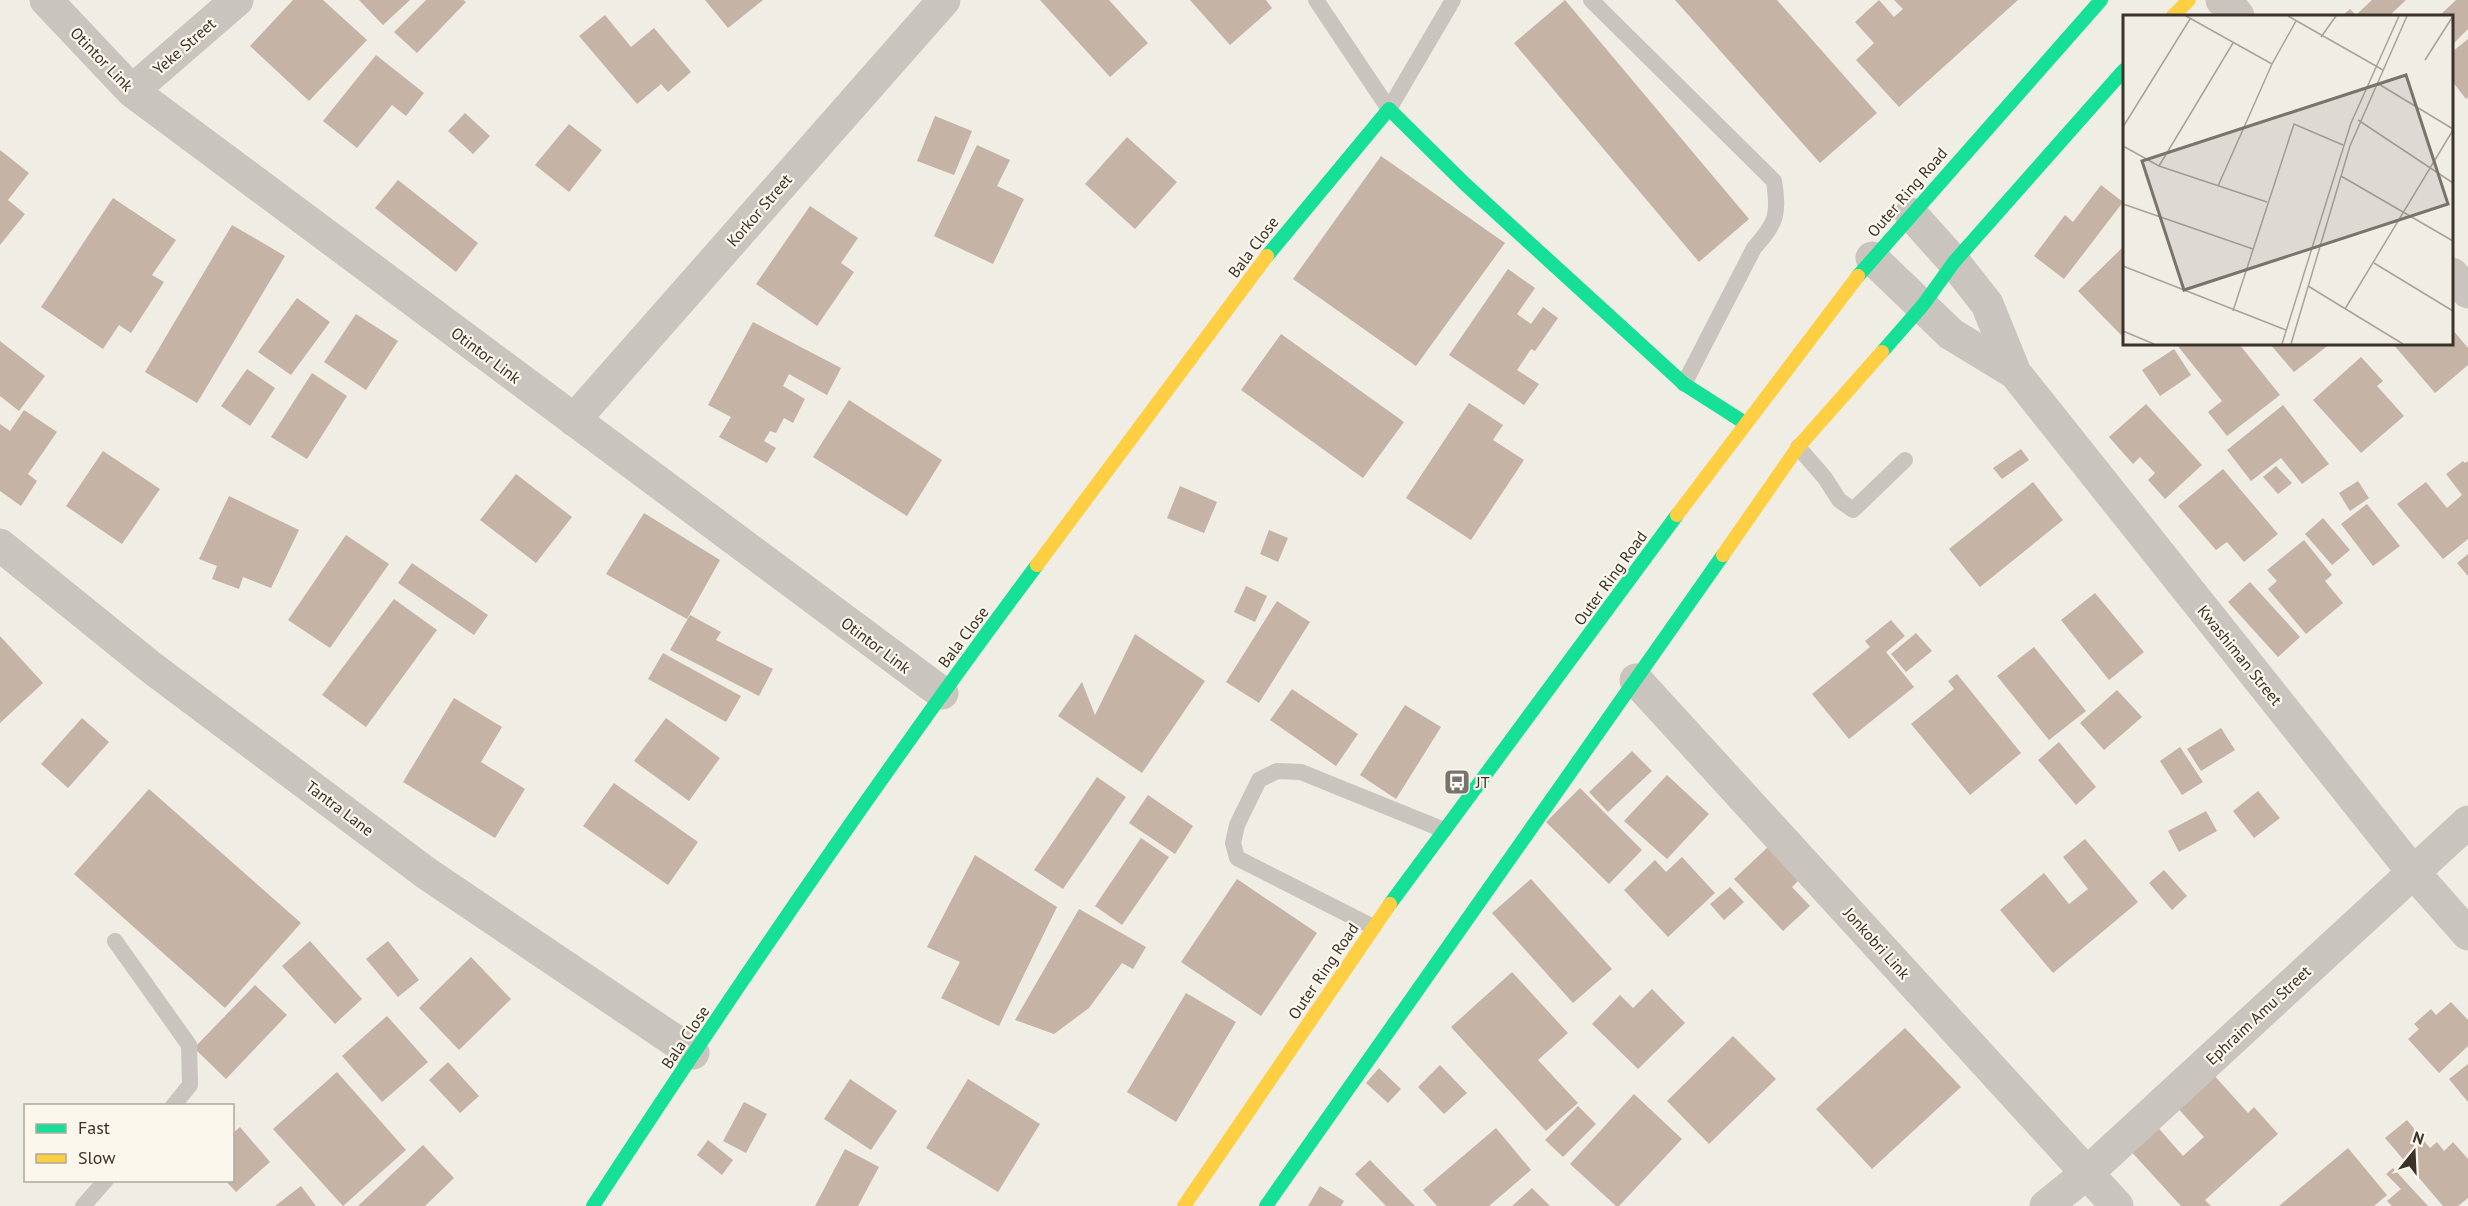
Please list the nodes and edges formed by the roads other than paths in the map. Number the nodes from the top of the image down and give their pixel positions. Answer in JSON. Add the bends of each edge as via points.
{"nodes":[{"id":1,"x":46,"y":0,"type":"edge"},
{"id":2,"x":237,"y":0,"type":"edge"},
{"id":3,"x":944,"y":0,"type":"edge"},
{"id":4,"x":1316,"y":0,"type":"edge"},
{"id":5,"x":1453,"y":0,"type":"edge"},
{"id":6,"x":1591,"y":0,"type":"edge"},
{"id":7,"x":2100,"y":0,"type":"edge"},
{"id":8,"x":2189,"y":0,"type":"edge"},
{"id":9,"x":2222,"y":0,"type":"edge"},
{"id":10,"x":2174,"y":15,"type":"edge"},
{"id":11,"x":2237,"y":15,"type":"edge"},
{"id":12,"x":2123,"y":71,"type":"edge"},
{"id":13,"x":132,"y":91,"type":"junction"},
{"id":14,"x":1389,"y":109,"type":"junction"},
{"id":15,"x":1911,"y":214,"type":"junction"},
{"id":16,"x":1872,"y":258,"type":"junction"},
{"id":17,"x":1954,"y":262,"type":"junction"},
{"id":18,"x":2453,"y":276,"type":"edge"},
{"id":19,"x":2468,"y":292,"type":"edge"},
{"id":20,"x":1923,"y":305,"type":"junction"},
{"id":21,"x":2015,"y":373,"type":"junction"},
{"id":22,"x":1684,"y":384,"type":"junction"},
{"id":23,"x":574,"y":420,"type":"junction"},
{"id":24,"x":1745,"y":423,"type":"junction"},
{"id":25,"x":1798,"y":447,"type":"junction"},
{"id":26,"x":1905,"y":460,"type":"dead end"},
{"id":27,"x":0,"y":545,"type":"edge"},
{"id":28,"x":1636,"y":680,"type":"junction"},
{"id":29,"x":942,"y":693,"type":"junction"},
{"id":30,"x":2468,"y":822,"type":"edge"},
{"id":31,"x":1444,"y":830,"type":"junction"},
{"id":32,"x":2413,"y":872,"type":"junction"},
{"id":33,"x":1373,"y":927,"type":"junction"},
{"id":34,"x":2468,"y":934,"type":"edge"},
{"id":35,"x":115,"y":941,"type":"dead end"},
{"id":36,"x":693,"y":1053,"type":"junction"},
{"id":37,"x":175,"y":1104,"type":"edge"},
{"id":38,"x":2087,"y":1173,"type":"junction"},
{"id":39,"x":104,"y":1182,"type":"edge"},
{"id":40,"x":83,"y":1206,"type":"edge"},
{"id":41,"x":593,"y":1206,"type":"edge"},
{"id":42,"x":1184,"y":1206,"type":"edge"},
{"id":43,"x":1266,"y":1206,"type":"edge"},
{"id":44,"x":2046,"y":1206,"type":"edge"},
{"id":45,"x":2117,"y":1206,"type":"edge"}],
"edges":[{"from":1,"to":13,"type":"street","name":"Otintor Link"},
{"from":2,"to":13,"type":"street","name":"Yeke Street"},
{"from":3,"to":23,"type":"street","name":"Korkor Street"},
{"from":4,"to":14,"type":"lane"},
{"from":5,"to":14,"type":"lane"},
{"from":6,"to":22,"type":"lane","via":[[1774,181],[1778,207],[1770,230],[1754,248]]},
{"from":7,"to":15,"type":"main road","name":"Outer Ring Road"},
{"from":8,"to":10,"type":"main road"},
{"from":9,"to":11,"type":"street"},
{"from":12,"to":17,"type":"main road"},
{"from":13,"to":23,"type":"street","name":"Otintor Link"},
{"from":14,"to":22,"type":"main road","via":[[1465,184]]},
{"from":14,"to":29,"type":"main road","name":"Bala Close","via":[[1281,236]]},
{"from":15,"to":16,"type":"main road","name":"Outer Ring Road"},
{"from":15,"to":17,"type":"street","name":"Kwashiman Street"},
{"from":16,"to":20,"type":"street","name":"Kwashiman Street"},
{"from":16,"to":24,"type":"main road","name":"Outer Ring Road"},
{"from":17,"to":20,"type":"main road"},
{"from":17,"to":21,"type":"street","name":"Kwashiman Street","via":[[1987,304]]},
{"from":18,"to":19,"type":"street"},
{"from":20,"to":21,"type":"street","name":"Kwashiman Street","via":[[1952,334]]},
{"from":20,"to":25,"type":"main road"},
{"from":21,"to":32,"type":"street","name":"Kwashiman Street"},
{"from":22,"to":24,"type":"main road"},
{"from":23,"to":29,"type":"street","name":"Otintor Link"},
{"from":24,"to":31,"type":"main road","name":"Outer Ring Road"},
{"from":25,"to":26,"type":"lane","via":[[1839,500],[1852,510]]},
{"from":25,"to":28,"type":"main road"},
{"from":27,"to":36,"type":"street","name":"Tantra Lane","via":[[153,668],[426,873]]},
{"from":28,"to":38,"type":"street","name":"Jonkobri Link"},
{"from":28,"to":43,"type":"main road"},
{"from":29,"to":36,"type":"main road","name":"Bala Close"},
{"from":30,"to":32,"type":"street","name":"Ephraim Amu Street"},
{"from":31,"to":33,"type":"main road","name":"Outer Ring Road"},
{"from":31,"to":33,"type":"lane","via":[[1301,772],[1277,771],[1259,780],[1237,825],[1233,843],[1237,858]]},
{"from":32,"to":34,"type":"street","name":"Kwashiman Street"},
{"from":32,"to":38,"type":"street","name":"Ephraim Amu Street"},
{"from":33,"to":42,"type":"main road","name":"Outer Ring Road"},
{"from":35,"to":37,"type":"lane","via":[[189,1045],[190,1085]]},
{"from":36,"to":41,"type":"main road","name":"Bala Close"},
{"from":38,"to":44,"type":"street","name":"Ephraim Amu Street"},
{"from":38,"to":45,"type":"street","name":"Jonkobri Link"},
{"from":39,"to":40,"type":"lane"}]}
